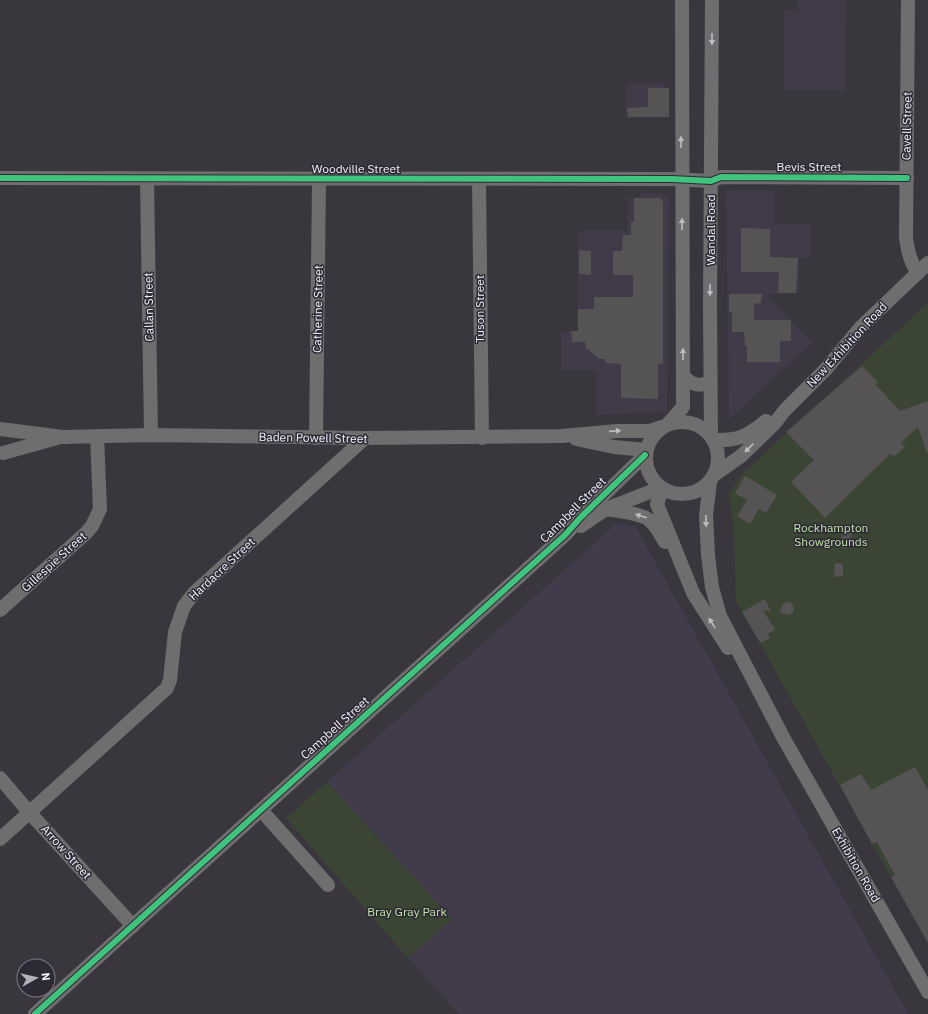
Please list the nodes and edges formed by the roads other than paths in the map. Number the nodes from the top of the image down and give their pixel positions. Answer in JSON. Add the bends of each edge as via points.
{"nodes":[{"id":1,"x":682,"y":0,"type":"edge"},
{"id":2,"x":712,"y":0,"type":"edge"},
{"id":3,"x":908,"y":0,"type":"edge"},
{"id":4,"x":0,"y":178,"type":"edge"},
{"id":5,"x":907,"y":178,"type":"junction"},
{"id":6,"x":146,"y":179,"type":"junction"},
{"id":7,"x":319,"y":180,"type":"junction"},
{"id":8,"x":479,"y":180,"type":"junction"},
{"id":9,"x":681,"y":181,"type":"junction"},
{"id":10,"x":711,"y":181,"type":"junction"},
{"id":11,"x":923,"y":268,"type":"edge"},
{"id":12,"x":683,"y":376,"type":"junction"},
{"id":13,"x":710,"y":382,"type":"junction"},
{"id":14,"x":785,"y":410,"type":"junction"},
{"id":15,"x":665,"y":426,"type":"junction"},
{"id":16,"x":0,"y":429,"type":"edge"},
{"id":17,"x":151,"y":435,"type":"junction"},
{"id":18,"x":97,"y":436,"type":"junction"},
{"id":19,"x":562,"y":436,"type":"junction"},
{"id":20,"x":63,"y":437,"type":"junction"},
{"id":21,"x":316,"y":438,"type":"junction"},
{"id":22,"x":365,"y":438,"type":"junction"},
{"id":23,"x":482,"y":438,"type":"junction"},
{"id":24,"x":712,"y":438,"type":"junction"},
{"id":25,"x":646,"y":452,"type":"junction"},
{"id":26,"x":1,"y":455,"type":"edge"},
{"id":27,"x":712,"y":479,"type":"junction"},
{"id":28,"x":661,"y":488,"type":"junction"},
{"id":29,"x":606,"y":509,"type":"junction"},
{"id":30,"x":566,"y":535,"type":"junction"},
{"id":31,"x":693,"y":593,"type":"junction"},
{"id":32,"x":0,"y":610,"type":"edge"},
{"id":33,"x":784,"y":739,"type":"junction"},
{"id":34,"x":0,"y":778,"type":"edge"},
{"id":35,"x":261,"y":810,"type":"junction"},
{"id":36,"x":30,"y":812,"type":"junction"},
{"id":37,"x":0,"y":839,"type":"edge"},
{"id":38,"x":328,"y":885,"type":"dead end"},
{"id":39,"x":132,"y":926,"type":"junction"},
{"id":40,"x":928,"y":992,"type":"edge"},
{"id":41,"x":35,"y":1014,"type":"edge"}],
"edges":[{"from":9,"to":1,"type":"street","one_way":true},
{"from":2,"to":10,"type":"street","name":"Wandal Road","one_way":true},
{"from":3,"to":5,"type":"street","name":"Cavell Street"},
{"from":4,"to":6,"type":"street","name":"Woodville Street"},
{"from":5,"to":10,"type":"street","name":"Bevis Street","via":[[721,177]]},
{"from":5,"to":11,"type":"street","name":"Cavell Street","via":[[908,252],[912,264]]},
{"from":6,"to":7,"type":"street","name":"Woodville Street"},
{"from":6,"to":17,"type":"street","name":"Callan Street"},
{"from":7,"to":8,"type":"street","name":"Woodville Street"},
{"from":7,"to":21,"type":"street","name":"Catherine Street"},
{"from":8,"to":9,"type":"street","name":"Woodville Street"},
{"from":8,"to":23,"type":"street","name":"Tuson Street"},
{"from":9,"to":10,"type":"street","name":"Woodville Street"},
{"from":12,"to":9,"type":"street","one_way":true},
{"from":10,"to":13,"type":"street","name":"Wandal Road","one_way":true},
{"from":11,"to":14,"type":"street","name":"New Exhibition Road","via":[[861,328],[826,369]]},
{"from":12,"to":13,"type":"street","via":[[693,384]]},
{"from":12,"to":15,"type":"street","via":[[683,407]]},
{"from":13,"to":24,"type":"street","name":"Wandal Road"},
{"from":14,"to":24,"type":"street","name":"New Exhibition Road","via":[[769,418],[746,436],[730,440]]},
{"from":14,"to":27,"type":"street","name":"New Exhibition Road","one_way":true,"via":[[741,456]]},
{"from":19,"to":15,"type":"street","name":"Baden Powell Street","one_way":true,"via":[[650,431]]},
{"from":15,"to":24,"type":"street","via":[[677,422],[696,424]]},
{"from":15,"to":25,"type":"street","via":[[649,441]]},
{"from":16,"to":20,"type":"street","name":"Baden Powell Street"},
{"from":16,"to":26,"type":"street","via":[[6,445]]},
{"from":17,"to":18,"type":"street","name":"Baden Powell Street"},
{"from":17,"to":21,"type":"street","name":"Baden Powell Street"},
{"from":18,"to":20,"type":"street","name":"Baden Powell Street"},
{"from":18,"to":32,"type":"street","name":"Gillespie Street","via":[[100,509],[92,526]]},
{"from":19,"to":23,"type":"street","name":"Baden Powell Street"},
{"from":19,"to":25,"type":"street","name":"Baden Powell Street","via":[[614,448]]},
{"from":20,"to":26,"type":"street","name":"Baden Powell Street"},
{"from":21,"to":22,"type":"street","name":"Baden Powell Street"},
{"from":22,"to":23,"type":"street","name":"Baden Powell Street"},
{"from":22,"to":36,"type":"street","name":"Hardacre Street","via":[[194,593],[184,606],[175,632],[167,688]]},
{"from":24,"to":27,"type":"street","via":[[718,458]]},
{"from":25,"to":28,"type":"street","via":[[646,467],[651,478]]},
{"from":25,"to":30,"type":"street","name":"Campbell Street"},
{"from":27,"to":28,"type":"street","via":[[702,489],[692,493],[677,494]]},
{"from":27,"to":33,"type":"street","name":"Exhibition Road","one_way":true,"via":[[706,513],[706,531],[712,587],[720,616]]},
{"from":28,"to":29,"type":"street","name":"Campbell Street"},
{"from":28,"to":31,"type":"street","name":"Exhibition Road","via":[[657,504]]},
{"from":29,"to":30,"type":"street","name":"Campbell Street"},
{"from":31,"to":29,"type":"street","name":"Exhibition Road","one_way":true,"via":[[658,528],[648,518]]},
{"from":30,"to":35,"type":"street","name":"Campbell Street"},
{"from":33,"to":31,"type":"street","name":"Exhibition Road","one_way":true},
{"from":33,"to":40,"type":"street","name":"Exhibition Road"},
{"from":34,"to":36,"type":"street","name":"Arrow Street"},
{"from":35,"to":38,"type":"street"},
{"from":35,"to":39,"type":"street","name":"Campbell Street"},
{"from":36,"to":37,"type":"street","name":"Hardacre Street"},
{"from":36,"to":39,"type":"street","name":"Arrow Street"},
{"from":39,"to":41,"type":"street","name":"Campbell Street"}]}
